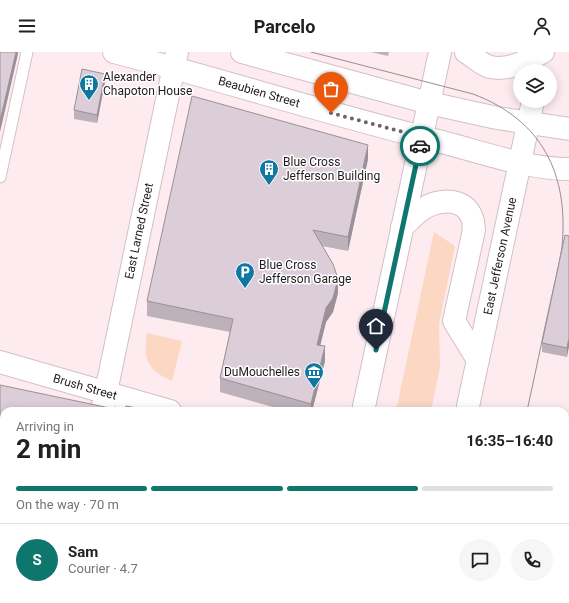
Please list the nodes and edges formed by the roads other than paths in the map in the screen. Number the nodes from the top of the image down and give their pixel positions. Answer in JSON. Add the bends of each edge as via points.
{"nodes":[{"id":1,"x":27,"y":52,"type":"edge"},
{"id":2,"x":114,"y":52,"type":"edge"},
{"id":3,"x":242,"y":52,"type":"edge"},
{"id":4,"x":440,"y":52,"type":"edge"},
{"id":5,"x":466,"y":52,"type":"edge"},
{"id":6,"x":543,"y":52,"type":"edge"},
{"id":7,"x":284,"y":58,"type":"edge"},
{"id":8,"x":175,"y":60,"type":"edge"},
{"id":9,"x":540,"y":64,"type":"edge"},
{"id":10,"x":429,"y":103,"type":"junction"},
{"id":11,"x":531,"y":108,"type":"edge"},
{"id":12,"x":528,"y":123,"type":"junction"},
{"id":13,"x":569,"y":129,"type":"edge"},
{"id":14,"x":422,"y":137,"type":"junction"},
{"id":15,"x":520,"y":162,"type":"junction"},
{"id":16,"x":569,"y":169,"type":"edge"},
{"id":17,"x":0,"y":177,"type":"edge"},
{"id":18,"x":402,"y":227,"type":"junction"},
{"id":19,"x":478,"y":360,"type":"junction"},
{"id":20,"x":0,"y":362,"type":"edge"},
{"id":21,"x":104,"y":402,"type":"edge"},
{"id":22,"x":141,"y":407,"type":"edge"},
{"id":23,"x":364,"y":407,"type":"edge"},
{"id":24,"x":468,"y":407,"type":"edge"}],
"edges":[{"from":1,"to":17,"type":"lane"},
{"from":2,"to":8,"type":"main road","name":"Beaubien Street"},
{"from":3,"to":7,"type":"main road"},
{"from":4,"to":10,"type":"main road"},
{"from":5,"to":6,"type":"main road","via":[[489,67],[508,67],[524,63]]},
{"from":6,"to":9,"type":"main road"},
{"from":7,"to":10,"type":"main road"},
{"from":8,"to":14,"type":"main road","name":"Beaubien Street"},
{"from":8,"to":21,"type":"main road","name":"East Larned Street"},
{"from":10,"to":12,"type":"main road"},
{"from":10,"to":14,"type":"main road"},
{"from":11,"to":12,"type":"main road","name":"East Jefferson Avenue"},
{"from":12,"to":13,"type":"main road"},
{"from":12,"to":15,"type":"main road","name":"East Jefferson Avenue"},
{"from":14,"to":15,"type":"main road","name":"Beaubien Street"},
{"from":14,"to":18,"type":"main road"},
{"from":15,"to":16,"type":"main road","name":"Beaubien Street"},
{"from":15,"to":19,"type":"main road","name":"East Jefferson Avenue"},
{"from":18,"to":19,"type":"main road","via":[[420,211],[436,202],[459,203],[472,218],[474,230],[454,321]]},
{"from":18,"to":23,"type":"main road"},
{"from":19,"to":24,"type":"main road","name":"East Jefferson Avenue"},
{"from":20,"to":21,"type":"main road","name":"Brush Street"},
{"from":21,"to":22,"type":"main road","name":"Brush Street"}]}
